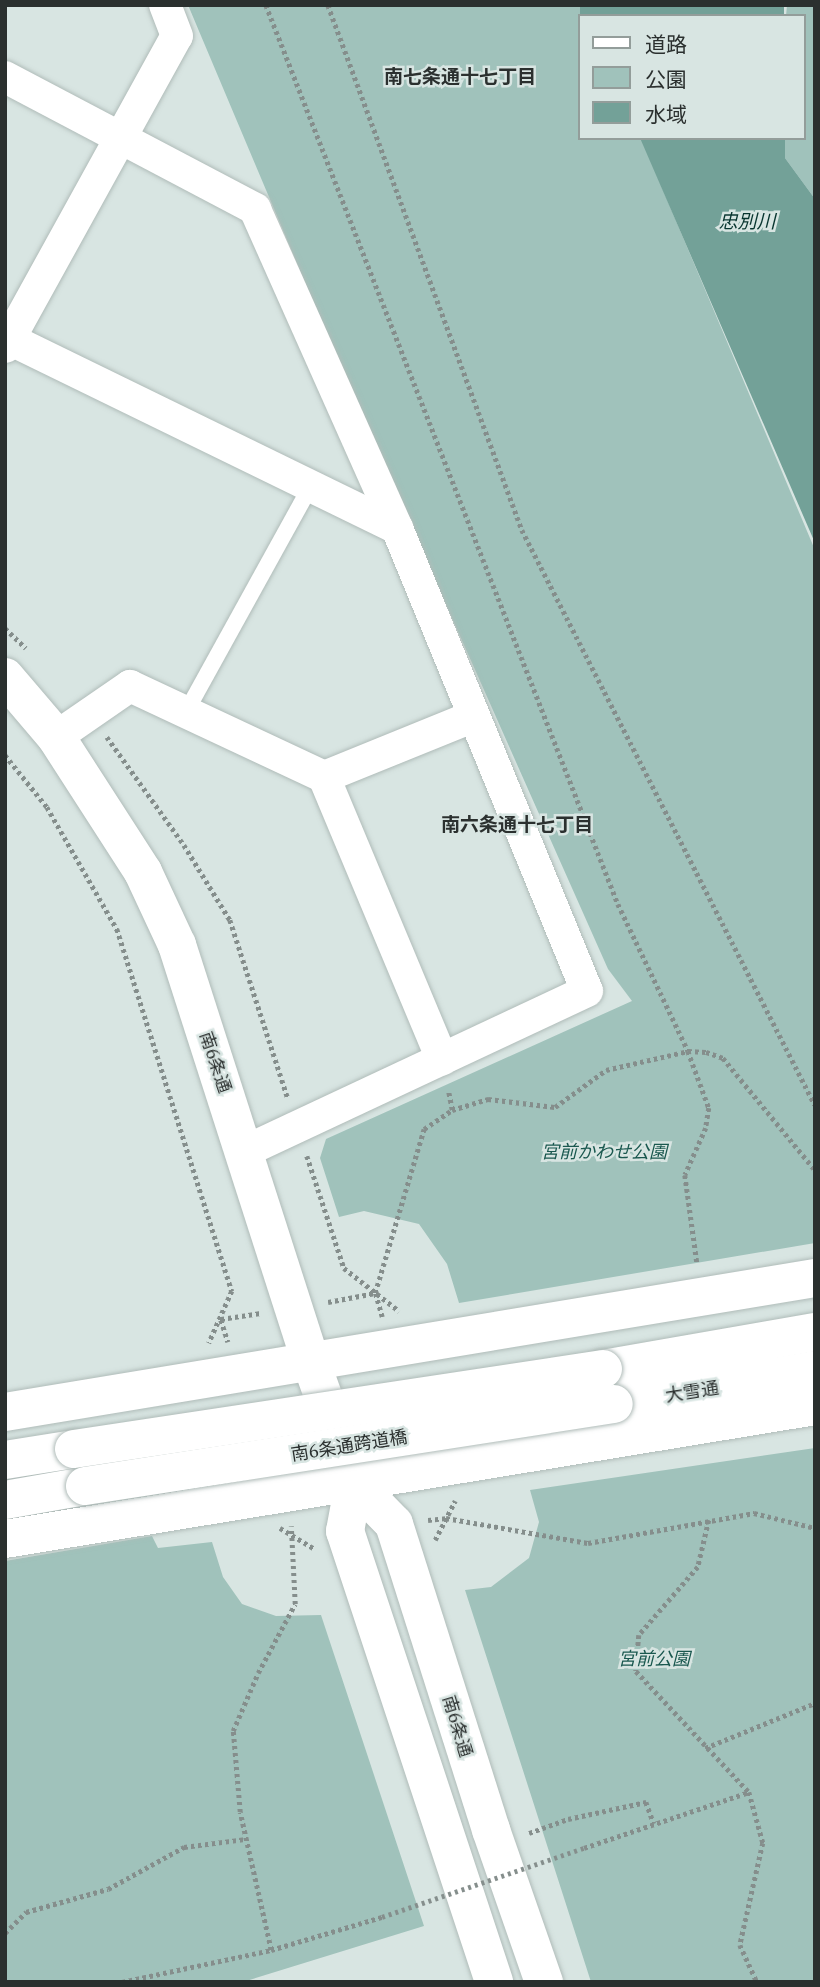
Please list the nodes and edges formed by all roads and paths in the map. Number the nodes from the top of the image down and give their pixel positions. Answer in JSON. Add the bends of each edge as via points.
{"nodes":[{"id":1,"x":165,"y":5,"type":"edge"},
{"id":2,"x":265,"y":5,"type":"edge"},
{"id":3,"x":328,"y":5,"type":"edge"},
{"id":4,"x":5,"y":77,"type":"edge"},
{"id":5,"x":122,"y":138,"type":"junction"},
{"id":6,"x":7,"y":343,"type":"edge"},
{"id":7,"x":311,"y":486,"type":"junction"},
{"id":8,"x":397,"y":528,"type":"junction"},
{"id":9,"x":5,"y":677,"type":"edge"},
{"id":10,"x":186,"y":712,"type":"junction"},
{"id":11,"x":472,"y":717,"type":"junction"},
{"id":12,"x":56,"y":737,"type":"junction"},
{"id":13,"x":5,"y":755,"type":"edge"},
{"id":14,"x":324,"y":777,"type":"junction"},
{"id":15,"x":688,"y":1051,"type":"junction"},
{"id":16,"x":442,"y":1059,"type":"junction"},
{"id":17,"x":815,"y":1105,"type":"edge"},
{"id":18,"x":452,"y":1110,"type":"junction"},
{"id":19,"x":246,"y":1152,"type":"junction"},
{"id":20,"x":815,"y":1170,"type":"edge"},
{"id":21,"x":344,"y":1268,"type":"dead end"},
{"id":22,"x":699,"y":1272,"type":"dead end"},
{"id":23,"x":815,"y":1278,"type":"edge"},
{"id":24,"x":375,"y":1293,"type":"junction"},
{"id":25,"x":401,"y":1313,"type":"dead end"},
{"id":26,"x":221,"y":1319,"type":"dead end"},
{"id":27,"x":815,"y":1332,"type":"edge"},
{"id":28,"x":311,"y":1362,"type":"junction"},
{"id":29,"x":815,"y":1370,"type":"edge"},
{"id":30,"x":608,"y":1387,"type":"junction"},
{"id":31,"x":79,"y":1399,"type":"junction"},
{"id":32,"x":815,"y":1406,"type":"edge"},
{"id":33,"x":5,"y":1412,"type":"edge"},
{"id":34,"x":5,"y":1460,"type":"edge"},
{"id":35,"x":354,"y":1483,"type":"junction"},
{"id":36,"x":460,"y":1490,"type":"dead end"},
{"id":37,"x":5,"y":1500,"type":"edge"},
{"id":38,"x":446,"y":1518,"type":"junction"},
{"id":39,"x":110,"y":1520,"type":"junction"},
{"id":40,"x":709,"y":1520,"type":"junction"},
{"id":41,"x":274,"y":1524,"type":"dead end"},
{"id":42,"x":815,"y":1528,"type":"edge"},
{"id":43,"x":295,"y":1537,"type":"junction"},
{"id":44,"x":5,"y":1539,"type":"edge"},
{"id":45,"x":433,"y":1544,"type":"dead end"},
{"id":46,"x":320,"y":1551,"type":"dead end"},
{"id":47,"x":815,"y":1703,"type":"edge"},
{"id":48,"x":705,"y":1748,"type":"junction"},
{"id":49,"x":749,"y":1792,"type":"junction"},
{"id":50,"x":654,"y":1824,"type":"junction"},
{"id":51,"x":529,"y":1833,"type":"dead end"},
{"id":52,"x":246,"y":1839,"type":"junction"},
{"id":53,"x":5,"y":1933,"type":"edge"},
{"id":54,"x":271,"y":1950,"type":"junction"},
{"id":55,"x":122,"y":1982,"type":"edge"},
{"id":56,"x":494,"y":1982,"type":"edge"},
{"id":57,"x":544,"y":1982,"type":"edge"},
{"id":58,"x":757,"y":1982,"type":"edge"}],
"edges":[{"from":1,"to":5,"type":"street","via":[[177,36]]},
{"from":2,"to":15,"type":"path","via":[[618,904]]},
{"from":3,"to":17,"type":"path","via":[[522,530]]},
{"from":4,"to":5,"type":"street"},
{"from":5,"to":6,"type":"street"},
{"from":5,"to":8,"type":"street","via":[[255,209]]},
{"from":6,"to":7,"type":"street"},
{"from":7,"to":8,"type":"street"},
{"from":7,"to":10,"type":"lane"},
{"from":8,"to":11,"type":"street"},
{"from":9,"to":12,"type":"main road","name":"南6条通"},
{"from":10,"to":12,"type":"street","via":[[130,686]]},
{"from":10,"to":14,"type":"street"},
{"from":11,"to":14,"type":"street"},
{"from":11,"to":16,"type":"street","via":[[587,991]]},
{"from":12,"to":19,"type":"main road","name":"南6条通","via":[[143,872],[177,945]]},
{"from":13,"to":26,"type":"path","via":[[47,807],[117,929],[232,1291]]},
{"from":14,"to":16,"type":"street"},
{"from":15,"to":18,"type":"path","via":[[606,1070],[555,1107],[488,1099]]},
{"from":15,"to":20,"type":"path","via":[[723,1058]]},
{"from":15,"to":22,"type":"path","via":[[709,1108],[706,1128],[685,1175]]},
{"from":16,"to":18,"type":"path"},
{"from":16,"to":19,"type":"street"},
{"from":18,"to":24,"type":"path","via":[[424,1129]]},
{"from":19,"to":28,"type":"main road","name":"南6条通"},
{"from":21,"to":24,"type":"path"},
{"from":23,"to":28,"type":"main road"},
{"from":24,"to":25,"type":"path"},
{"from":27,"to":30,"type":"main road","name":"大雪通","via":[[758,1342]]},
{"from":28,"to":31,"type":"main road"},
{"from":28,"to":35,"type":"main road","name":"南6条通"},
{"from":29,"to":30,"type":"main road","name":"大雪通","via":[[770,1378]]},
{"from":30,"to":34,"type":"main road","name":"南6条通跨道橋","bridge":true},
{"from":30,"to":37,"type":"main road","name":"南6条通跨道橋","bridge":true},
{"from":31,"to":33,"type":"main road"},
{"from":31,"to":39,"type":"main road","via":[[107,1412],[122,1426],[132,1485],[128,1504]]},
{"from":32,"to":35,"type":"main road"},
{"from":35,"to":39,"type":"main road"},
{"from":35,"to":56,"type":"main road","via":[[345,1531]]},
{"from":35,"to":57,"type":"main road","name":"南6条通","via":[[394,1524]]},
{"from":36,"to":38,"type":"path"},
{"from":38,"to":40,"type":"path","via":[[587,1542]]},
{"from":38,"to":45,"type":"path"},
{"from":39,"to":44,"type":"main road"},
{"from":40,"to":42,"type":"path","via":[[754,1513]]},
{"from":40,"to":48,"type":"path","via":[[698,1567],[639,1635],[636,1671]]},
{"from":41,"to":43,"type":"path"},
{"from":43,"to":46,"type":"path"},
{"from":43,"to":52,"type":"path","via":[[295,1604],[233,1731]]},
{"from":47,"to":48,"type":"path"},
{"from":48,"to":49,"type":"path"},
{"from":49,"to":50,"type":"path"},
{"from":49,"to":58,"type":"path","via":[[763,1843],[740,1945]]},
{"from":50,"to":51,"type":"path","via":[[646,1802],[568,1819]]},
{"from":50,"to":54,"type":"path","bridge":true},
{"from":52,"to":53,"type":"path","via":[[184,1847],[108,1889],[26,1912]]},
{"from":52,"to":54,"type":"path"},
{"from":54,"to":55,"type":"path"}]}
